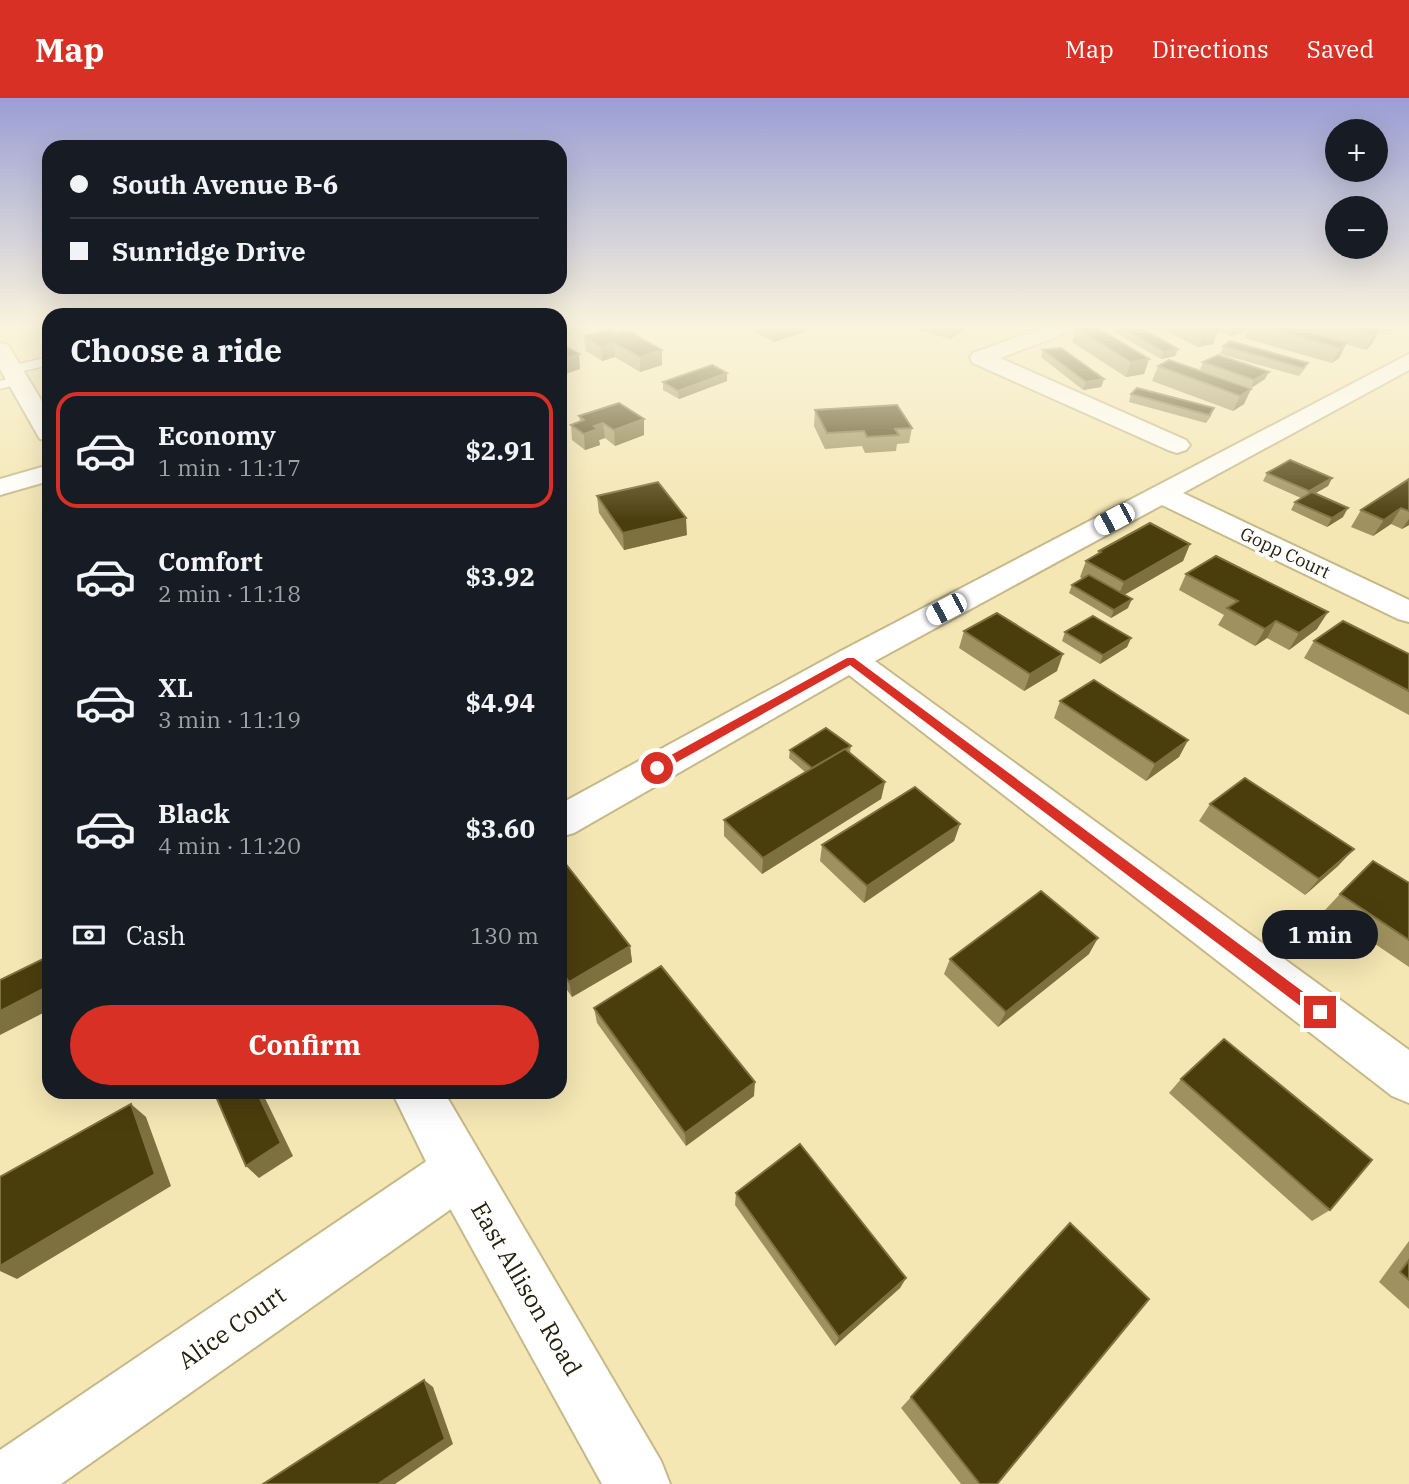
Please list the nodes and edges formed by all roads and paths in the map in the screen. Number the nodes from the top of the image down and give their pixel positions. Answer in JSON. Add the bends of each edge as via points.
{"nodes":[{"id":1,"x":21,"y":392,"type":"edge"},
{"id":2,"x":1057,"y":392,"type":"edge"},
{"id":3,"x":1351,"y":392,"type":"edge"},
{"id":4,"x":42,"y":424,"type":"edge"},
{"id":5,"x":1177,"y":445,"type":"dead end"},
{"id":6,"x":42,"y":475,"type":"edge"},
{"id":7,"x":0,"y":487,"type":"edge"},
{"id":8,"x":1162,"y":494,"type":"junction"},
{"id":9,"x":1409,"y":612,"type":"edge"},
{"id":10,"x":851,"y":660,"type":"junction"},
{"id":11,"x":567,"y":818,"type":"edge"},
{"id":12,"x":1409,"y":1079,"type":"edge"},
{"id":13,"x":420,"y":1099,"type":"edge"},
{"id":14,"x":458,"y":1171,"type":"junction"},
{"id":15,"x":6,"y":1484,"type":"edge"},
{"id":16,"x":638,"y":1484,"type":"edge"}],
"edges":[{"from":1,"to":4,"type":"street"},
{"from":2,"to":5,"type":"street"},
{"from":3,"to":8,"type":"street"},
{"from":6,"to":7,"type":"street"},
{"from":8,"to":9,"type":"street","name":"Gopp Court"},
{"from":8,"to":10,"type":"street"},
{"from":10,"to":11,"type":"street"},
{"from":10,"to":12,"type":"street"},
{"from":13,"to":14,"type":"street","name":"East Allison Road"},
{"from":14,"to":15,"type":"street","name":"Alice Court"},
{"from":14,"to":16,"type":"street","name":"East Allison Road"}]}
